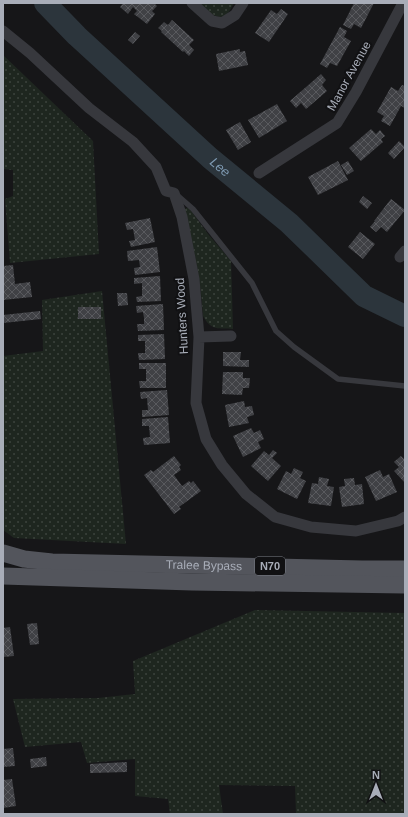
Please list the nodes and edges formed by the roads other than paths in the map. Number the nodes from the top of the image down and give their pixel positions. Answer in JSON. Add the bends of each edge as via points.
{"nodes":[{"id":1,"x":192,"y":3,"type":"edge"},
{"id":2,"x":243,"y":3,"type":"edge"},
{"id":3,"x":403,"y":3,"type":"edge"},
{"id":4,"x":3,"y":31,"type":"edge"},
{"id":5,"x":259,"y":173,"type":"dead end"},
{"id":6,"x":174,"y":193,"type":"junction"},
{"id":7,"x":199,"y":336,"type":"junction"},
{"id":8,"x":231,"y":336,"type":"dead end"},
{"id":9,"x":405,"y":386,"type":"edge"},
{"id":10,"x":405,"y":517,"type":"edge"},
{"id":11,"x":3,"y":553,"type":"edge"},
{"id":12,"x":405,"y":569,"type":"edge"},
{"id":13,"x":3,"y":576,"type":"edge"},
{"id":14,"x":405,"y":585,"type":"edge"}],
"edges":[{"from":1,"to":2,"type":"street","via":[[212,21],[222,23],[235,15]]},
{"from":3,"to":5,"type":"street","name":"Manor Avenue","via":[[337,123]]},
{"from":4,"to":6,"type":"street","name":"Hunters Wood","via":[[89,108],[133,142],[156,168],[166,191]]},
{"from":6,"to":7,"type":"street","name":"Hunters Wood","via":[[182,218],[194,279]]},
{"from":6,"to":9,"type":"lane","via":[[193,209],[252,283],[276,331],[294,348],[338,379]]},
{"from":7,"to":8,"type":"street"},
{"from":7,"to":10,"type":"street","name":"Hunters Wood","via":[[196,403],[206,439],[222,466],[246,494],[275,517],[311,528],[356,531]]},
{"from":11,"to":12,"type":"main road","name":"Tralee Bypass","number":"N70","via":[[24,559],[52,562]]},
{"from":13,"to":14,"type":"main road","name":"Tralee Bypass","number":"N70"}]}
